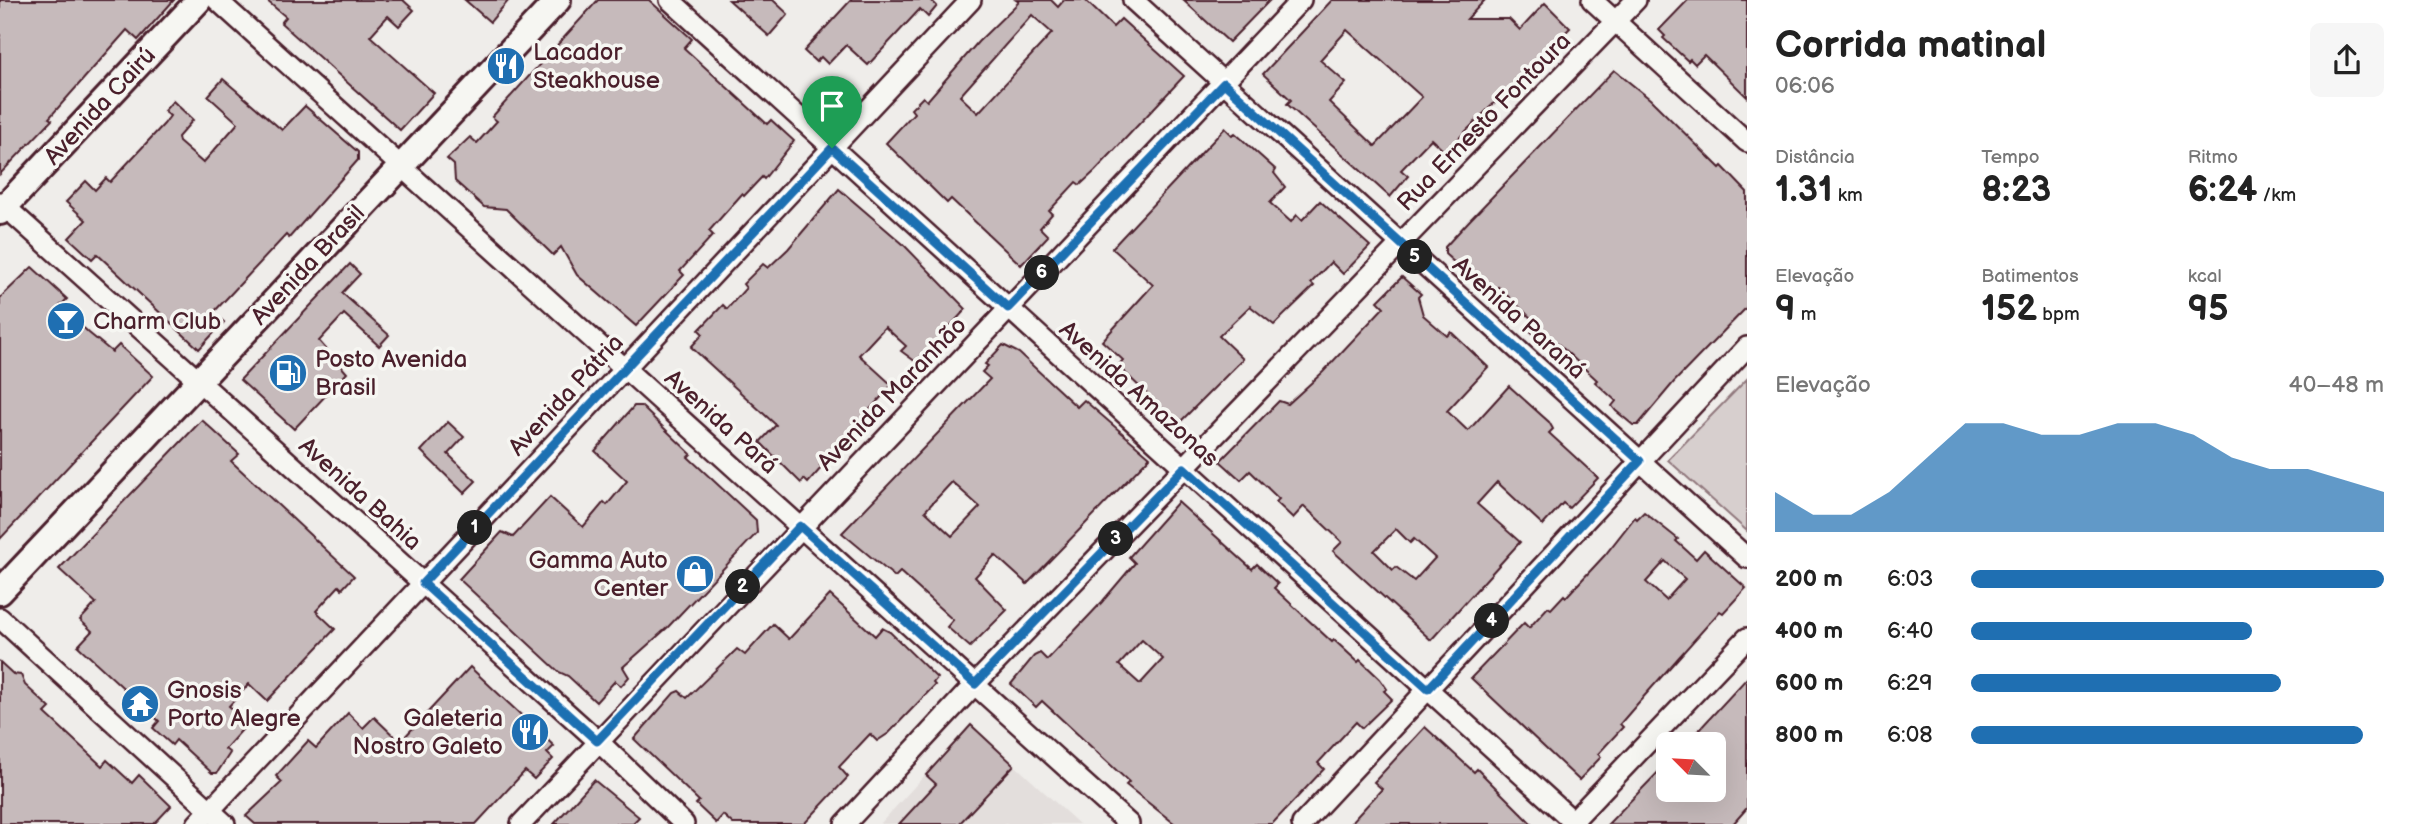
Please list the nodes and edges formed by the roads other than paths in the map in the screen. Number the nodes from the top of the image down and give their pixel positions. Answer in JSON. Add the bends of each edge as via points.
{"nodes":[{"id":1,"x":199,"y":0,"type":"edge"},
{"id":2,"x":217,"y":0,"type":"edge"},
{"id":3,"x":558,"y":0,"type":"edge"},
{"id":4,"x":670,"y":0,"type":"edge"},
{"id":5,"x":971,"y":0,"type":"edge"},
{"id":6,"x":1133,"y":0,"type":"edge"},
{"id":7,"x":1301,"y":0,"type":"edge"},
{"id":8,"x":1592,"y":0,"type":"edge"},
{"id":9,"x":1636,"y":0,"type":"edge"},
{"id":10,"x":1615,"y":21,"type":"junction"},
{"id":11,"x":1224,"y":83,"type":"junction"},
{"id":12,"x":1747,"y":142,"type":"edge"},
{"id":13,"x":832,"y":148,"type":"junction"},
{"id":14,"x":401,"y":166,"type":"junction"},
{"id":15,"x":2,"y":207,"type":"edge"},
{"id":16,"x":1401,"y":243,"type":"junction"},
{"id":17,"x":1008,"y":308,"type":"junction"},
{"id":18,"x":1747,"y":346,"type":"edge"},
{"id":19,"x":625,"y":368,"type":"junction"},
{"id":20,"x":198,"y":382,"type":"junction"},
{"id":21,"x":1640,"y":461,"type":"junction"},
{"id":22,"x":1184,"y":468,"type":"junction"},
{"id":23,"x":800,"y":526,"type":"junction"},
{"id":24,"x":1747,"y":558,"type":"edge"},
{"id":25,"x":423,"y":583,"type":"junction"},
{"id":26,"x":0,"y":592,"type":"edge"},
{"id":27,"x":0,"y":618,"type":"edge"},
{"id":28,"x":1747,"y":638,"type":"edge"},
{"id":29,"x":975,"y":684,"type":"junction"},
{"id":30,"x":1428,"y":689,"type":"junction"},
{"id":31,"x":597,"y":741,"type":"junction"},
{"id":32,"x":204,"y":817,"type":"edge"},
{"id":33,"x":1573,"y":823,"type":"edge"},
{"id":34,"x":225,"y":824,"type":"edge"},
{"id":35,"x":521,"y":824,"type":"edge"},
{"id":36,"x":684,"y":824,"type":"edge"},
{"id":37,"x":845,"y":824,"type":"edge"},
{"id":38,"x":1129,"y":824,"type":"edge"},
{"id":39,"x":1302,"y":824,"type":"edge"}],
"edges":[{"from":1,"to":15,"type":"main road","name":"Avenida Cairú"},
{"from":2,"to":14,"type":"street","name":"Avenida Pará"},
{"from":3,"to":14,"type":"main road","name":"Avenida Brasil"},
{"from":4,"to":13,"type":"street","name":"Avenida Amazonas"},
{"from":5,"to":13,"type":"street","name":"Avenida Pátria"},
{"from":6,"to":11,"type":"street","name":"Avenida Paraná"},
{"from":7,"to":11,"type":"street","name":"Avenida Maranhão"},
{"from":8,"to":10,"type":"street"},
{"from":9,"to":10,"type":"street","name":"Rua Ernesto Fontoura"},
{"from":10,"to":12,"type":"street"},
{"from":10,"to":16,"type":"street","name":"Rua Ernesto Fontoura"},
{"from":11,"to":16,"type":"street","name":"Avenida Paraná"},
{"from":11,"to":17,"type":"street","name":"Avenida Maranhão"},
{"from":13,"to":17,"type":"street","name":"Avenida Amazonas"},
{"from":13,"to":19,"type":"street","name":"Avenida Pátria"},
{"from":14,"to":19,"type":"street","name":"Avenida Pará"},
{"from":14,"to":20,"type":"main road","name":"Avenida Brasil"},
{"from":15,"to":20,"type":"street","name":"Avenida Bahia"},
{"from":16,"to":21,"type":"street","name":"Avenida Paraná"},
{"from":16,"to":22,"type":"street","name":"Rua Ernesto Fontoura"},
{"from":17,"to":22,"type":"street","name":"Avenida Amazonas"},
{"from":17,"to":23,"type":"street","name":"Avenida Maranhão"},
{"from":18,"to":21,"type":"street"},
{"from":19,"to":23,"type":"street","name":"Avenida Pará"},
{"from":19,"to":25,"type":"street","name":"Avenida Pátria"},
{"from":20,"to":25,"type":"street","name":"Avenida Bahia"},
{"from":20,"to":26,"type":"main road","name":"Avenida Brasil"},
{"from":21,"to":24,"type":"street","name":"Avenida Paraná"},
{"from":21,"to":30,"type":"street"},
{"from":22,"to":29,"type":"street","name":"Rua Ernesto Fontoura"},
{"from":22,"to":30,"type":"street","name":"Avenida Amazonas"},
{"from":23,"to":29,"type":"street","name":"Avenida Pará"},
{"from":23,"to":31,"type":"street","name":"Avenida Maranhão"},
{"from":25,"to":31,"type":"street","name":"Avenida Bahia"},
{"from":25,"to":32,"type":"street","name":"Avenida Pátria"},
{"from":27,"to":32,"type":"street"},
{"from":28,"to":33,"type":"street"},
{"from":29,"to":37,"type":"street","name":"Rua Ernesto Fontoura"},
{"from":29,"to":38,"type":"street","name":"Avenida Pará"},
{"from":30,"to":33,"type":"street","name":"Avenida Amazonas"},
{"from":30,"to":39,"type":"street"},
{"from":31,"to":35,"type":"street","name":"Avenida Maranhão"},
{"from":31,"to":36,"type":"street","name":"Avenida Bahia"},
{"from":32,"to":34,"type":"street"}]}
